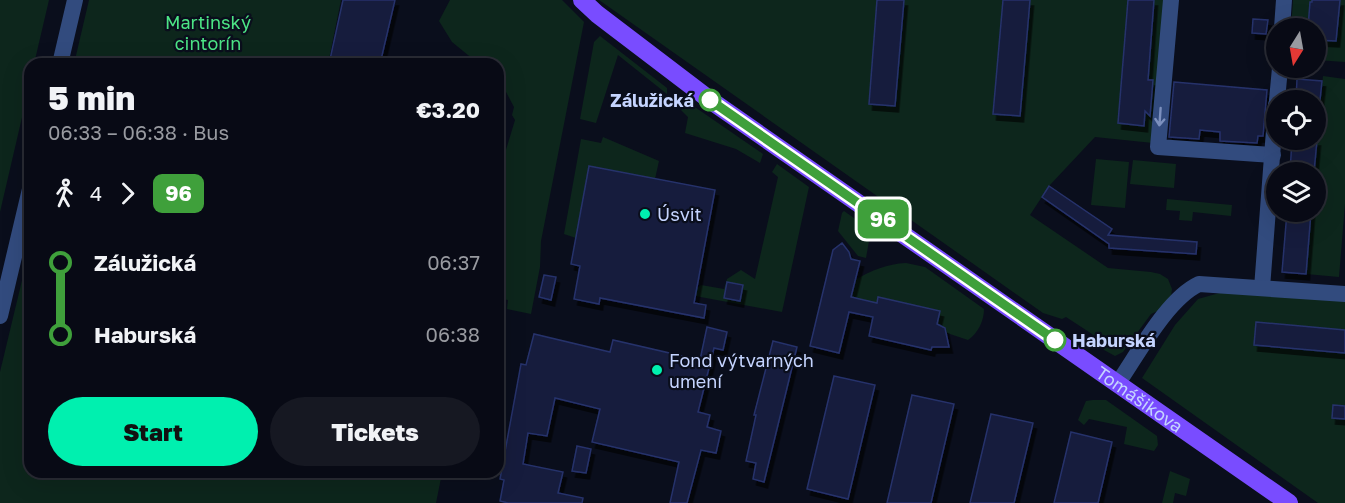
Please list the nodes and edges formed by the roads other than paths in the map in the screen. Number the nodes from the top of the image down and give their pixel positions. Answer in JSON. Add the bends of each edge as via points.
{"nodes":[{"id":1,"x":75,"y":0,"type":"edge"},
{"id":2,"x":582,"y":0,"type":"edge"},
{"id":3,"x":1170,"y":0,"type":"edge"},
{"id":4,"x":1284,"y":0,"type":"edge"},
{"id":5,"x":1283,"y":18,"type":"edge"},
{"id":6,"x":61,"y":58,"type":"edge"},
{"id":7,"x":1273,"y":150,"type":"edge"},
{"id":8,"x":1273,"y":155,"type":"junction"},
{"id":9,"x":24,"y":214,"type":"edge"},
{"id":10,"x":1262,"y":288,"type":"junction"},
{"id":11,"x":1345,"y":294,"type":"edge"},
{"id":12,"x":0,"y":316,"type":"edge"},
{"id":13,"x":1118,"y":383,"type":"junction"},
{"id":14,"x":1289,"y":503,"type":"edge"}],
"edges":[{"from":1,"to":6,"type":"street"},
{"from":2,"to":13,"type":"main road","name":"Tomášikova","via":[[710,100]]},
{"from":3,"to":8,"type":"street","one_way":true,"via":[[1158,147]]},
{"from":4,"to":5,"type":"street"},
{"from":7,"to":8,"type":"street"},
{"from":8,"to":10,"type":"street"},
{"from":9,"to":12,"type":"street"},
{"from":10,"to":11,"type":"street"},
{"from":10,"to":13,"type":"street","via":[[1199,284],[1188,289],[1166,313]]},
{"from":13,"to":14,"type":"main road","name":"Tomášikova"}]}
